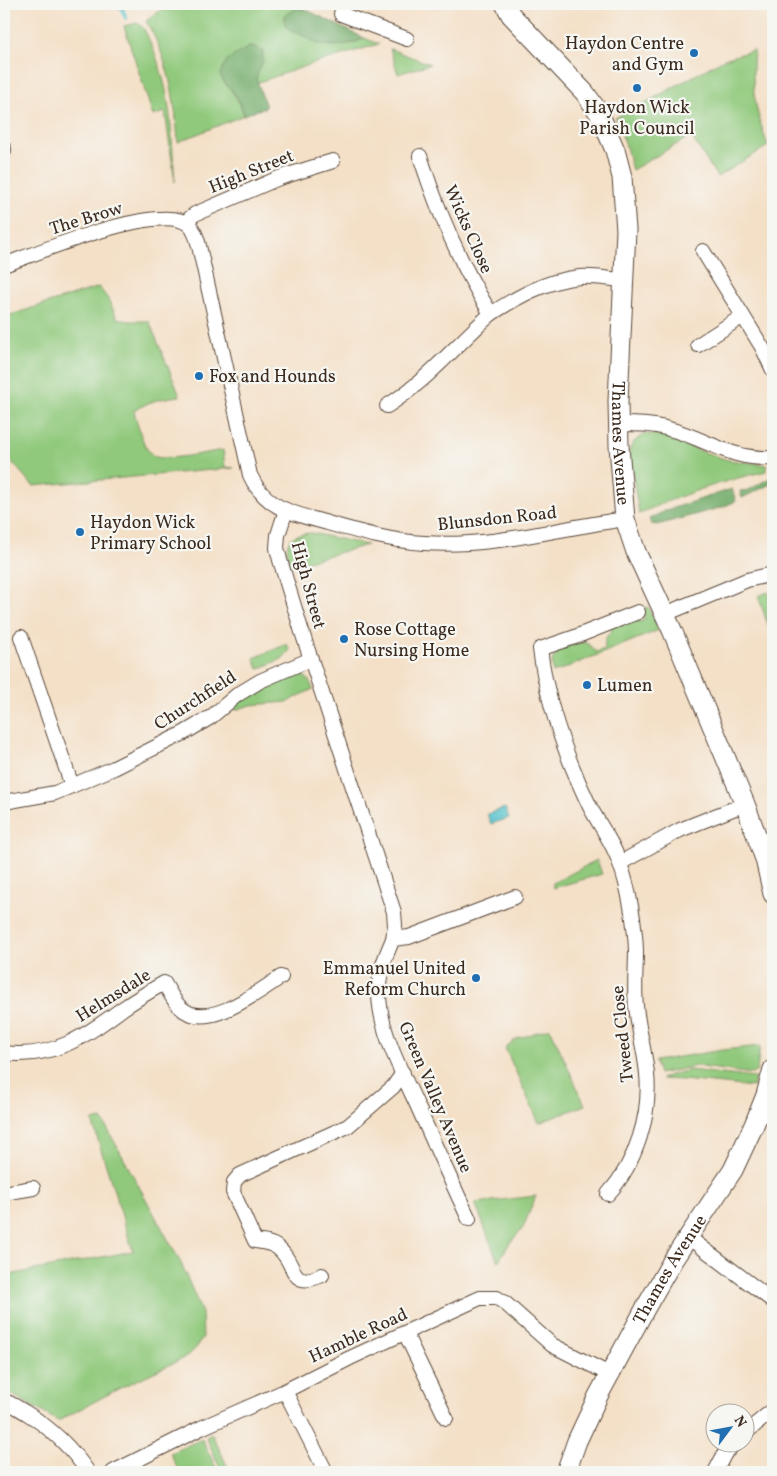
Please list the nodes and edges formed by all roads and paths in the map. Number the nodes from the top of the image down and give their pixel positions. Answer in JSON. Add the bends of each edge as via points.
{"nodes":[{"id":1,"x":343,"y":4,"type":"edge"},
{"id":2,"x":506,"y":4,"type":"edge"},
{"id":3,"x":407,"y":39,"type":"dead end"},
{"id":4,"x":420,"y":156,"type":"dead end"},
{"id":5,"x":333,"y":161,"type":"dead end"},
{"id":6,"x":184,"y":222,"type":"junction"},
{"id":7,"x":704,"y":251,"type":"dead end"},
{"id":8,"x":4,"y":265,"type":"edge"},
{"id":9,"x":623,"y":280,"type":"junction"},
{"id":10,"x":490,"y":314,"type":"junction"},
{"id":11,"x":743,"y":316,"type":"junction"},
{"id":12,"x":698,"y":345,"type":"dead end"},
{"id":13,"x":773,"y":370,"type":"edge"},
{"id":14,"x":387,"y":406,"type":"dead end"},
{"id":15,"x":618,"y":424,"type":"junction"},
{"id":16,"x":773,"y":458,"type":"edge"},
{"id":17,"x":286,"y":510,"type":"junction"},
{"id":18,"x":625,"y":519,"type":"junction"},
{"id":19,"x":773,"y":574,"type":"edge"},
{"id":20,"x":638,"y":612,"type":"dead end"},
{"id":21,"x":665,"y":614,"type":"junction"},
{"id":22,"x":21,"y":637,"type":"dead end"},
{"id":23,"x":311,"y":659,"type":"junction"},
{"id":24,"x":72,"y":786,"type":"junction"},
{"id":25,"x":4,"y":802,"type":"edge"},
{"id":26,"x":745,"y":804,"type":"junction"},
{"id":27,"x":620,"y":863,"type":"junction"},
{"id":28,"x":773,"y":894,"type":"edge"},
{"id":29,"x":515,"y":897,"type":"dead end"},
{"id":30,"x":393,"y":939,"type":"junction"},
{"id":31,"x":281,"y":977,"type":"dead end"},
{"id":32,"x":4,"y":1054,"type":"edge"},
{"id":33,"x":773,"y":1070,"type":"edge"},
{"id":34,"x":403,"y":1073,"type":"junction"},
{"id":35,"x":32,"y":1188,"type":"dead end"},
{"id":36,"x":4,"y":1193,"type":"edge"},
{"id":37,"x":608,"y":1194,"type":"dead end"},
{"id":38,"x":469,"y":1219,"type":"dead end"},
{"id":39,"x":688,"y":1238,"type":"junction"},
{"id":40,"x":322,"y":1274,"type":"dead end"},
{"id":41,"x":773,"y":1301,"type":"edge"},
{"id":42,"x":405,"y":1333,"type":"junction"},
{"id":43,"x":609,"y":1374,"type":"junction"},
{"id":44,"x":285,"y":1391,"type":"junction"},
{"id":45,"x":5,"y":1406,"type":"edge"},
{"id":46,"x":773,"y":1410,"type":"edge"},
{"id":47,"x":446,"y":1418,"type":"dead end"},
{"id":48,"x":754,"y":1426,"type":"edge"},
{"id":49,"x":724,"y":1454,"type":"edge"},
{"id":50,"x":88,"y":1472,"type":"edge"},
{"id":51,"x":113,"y":1472,"type":"edge"},
{"id":52,"x":326,"y":1472,"type":"edge"},
{"id":53,"x":566,"y":1472,"type":"edge"},
{"id":54,"x":715,"y":1472,"type":"edge"}],
"edges":[{"from":1,"to":3,"type":"street","via":[[341,14]]},
{"from":2,"to":9,"type":"street","name":"Thames Avenue","via":[[511,15],[585,93],[599,112],[610,136],[620,166],[625,204]]},
{"from":4,"to":10,"type":"street","name":"Wicks Close","via":[[455,250]]},
{"from":5,"to":6,"type":"street","name":"High Street","via":[[279,178],[195,214]]},
{"from":6,"to":8,"type":"street","name":"The Brow","via":[[162,219],[110,227]]},
{"from":6,"to":17,"type":"street","via":[[191,227],[197,240],[250,475],[265,498]]},
{"from":7,"to":11,"type":"street"},
{"from":9,"to":10,"type":"street","via":[[579,277],[560,281],[522,295]]},
{"from":9,"to":15,"type":"street","name":"Thames Avenue"},
{"from":10,"to":14,"type":"street","via":[[412,389]]},
{"from":11,"to":12,"type":"street"},
{"from":11,"to":13,"type":"street"},
{"from":15,"to":16,"type":"street","via":[[667,428],[730,453]]},
{"from":15,"to":18,"type":"street","name":"Thames Avenue"},
{"from":17,"to":18,"type":"street","name":"Blunsdon Road","via":[[385,537],[432,544],[552,532]]},
{"from":17,"to":23,"type":"street","name":"High Street","via":[[277,548]]},
{"from":18,"to":21,"type":"street","name":"Thames Avenue","via":[[636,552]]},
{"from":19,"to":21,"type":"street","via":[[746,580]]},
{"from":20,"to":27,"type":"street","name":"Tweed Close","via":[[540,649],[561,738],[576,777]]},
{"from":21,"to":26,"type":"street","name":"Thames Avenue"},
{"from":22,"to":24,"type":"street"},
{"from":23,"to":24,"type":"street","name":"Churchfield","via":[[260,680],[184,733]]},
{"from":23,"to":30,"type":"street","name":"High Street","via":[[394,912]]},
{"from":24,"to":25,"type":"street","name":"Churchfield","via":[[55,793]]},
{"from":26,"to":27,"type":"street","via":[[680,830]]},
{"from":26,"to":28,"type":"street","name":"Thames Avenue","via":[[765,859]]},
{"from":27,"to":37,"type":"street","name":"Tweed Close","via":[[636,948],[636,1007],[647,1091],[641,1132],[635,1148]]},
{"from":29,"to":30,"type":"street","via":[[409,937]]},
{"from":30,"to":34,"type":"street","name":"Green Valley Avenue","via":[[382,967],[379,994],[386,1030]]},
{"from":31,"to":32,"type":"street","name":"Helmsdale","via":[[241,1002],[206,1016],[180,1007],[164,983],[66,1045],[37,1053]]},
{"from":33,"to":39,"type":"street","name":"Thames Avenue","via":[[754,1125],[732,1170]]},
{"from":34,"to":38,"type":"street","name":"Green Valley Avenue"},
{"from":34,"to":40,"type":"street","via":[[393,1087],[348,1126],[240,1175],[234,1182],[234,1192],[255,1241],[277,1248],[300,1278],[308,1281]]},
{"from":35,"to":36,"type":"street"},
{"from":39,"to":41,"type":"street"},
{"from":39,"to":43,"type":"street","name":"Thames Avenue"},
{"from":42,"to":43,"type":"street","name":"Hamble Road","via":[[480,1298],[497,1298],[552,1345]]},
{"from":42,"to":44,"type":"street","name":"Hamble Road"},
{"from":42,"to":47,"type":"street"},
{"from":43,"to":53,"type":"street","name":"Thames Avenue"},
{"from":44,"to":51,"type":"street","name":"Hamble Road"},
{"from":44,"to":52,"type":"street"},
{"from":45,"to":50,"type":"street","via":[[37,1420],[58,1436]]},
{"from":46,"to":48,"type":"street"},
{"from":49,"to":54,"type":"street"}]}
